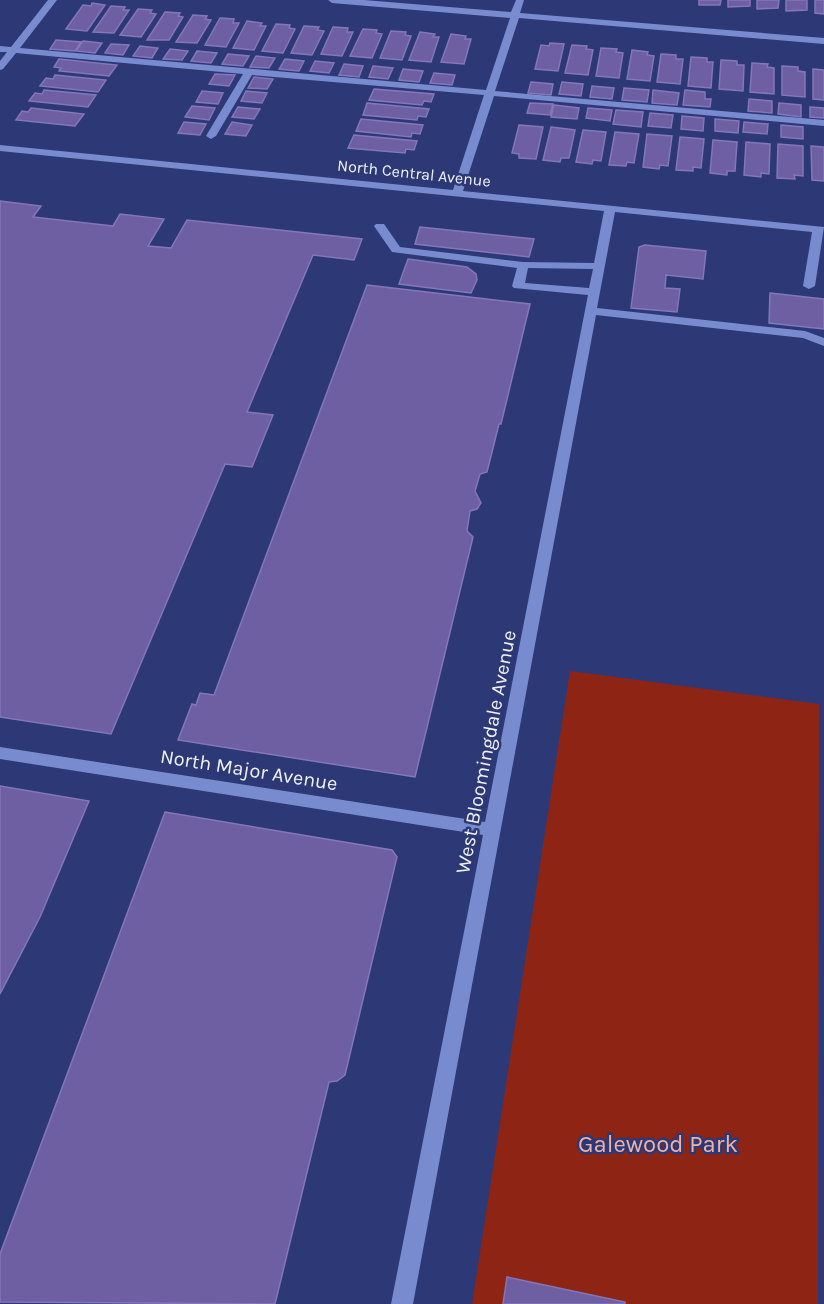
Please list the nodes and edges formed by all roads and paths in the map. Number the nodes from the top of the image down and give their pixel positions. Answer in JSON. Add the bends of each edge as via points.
{"nodes":[{"id":1,"x":53,"y":0,"type":"edge"},
{"id":2,"x":332,"y":0,"type":"edge"},
{"id":3,"x":520,"y":0,"type":"edge"},
{"id":4,"x":515,"y":15,"type":"junction"},
{"id":5,"x":824,"y":41,"type":"edge"},
{"id":6,"x":0,"y":49,"type":"edge"},
{"id":7,"x":13,"y":50,"type":"junction"},
{"id":8,"x":0,"y":67,"type":"edge"},
{"id":9,"x":249,"y":71,"type":"junction"},
{"id":10,"x":490,"y":93,"type":"junction"},
{"id":11,"x":824,"y":123,"type":"edge"},
{"id":12,"x":211,"y":136,"type":"dead end"},
{"id":13,"x":0,"y":148,"type":"edge"},
{"id":14,"x":457,"y":194,"type":"junction"},
{"id":15,"x":610,"y":209,"type":"junction"},
{"id":16,"x":380,"y":226,"type":"dead end"},
{"id":17,"x":821,"y":230,"type":"edge"},
{"id":18,"x":523,"y":265,"type":"junction"},
{"id":19,"x":599,"y":266,"type":"junction"},
{"id":20,"x":809,"y":286,"type":"dead end"},
{"id":21,"x":594,"y":292,"type":"junction"},
{"id":22,"x":591,"y":312,"type":"junction"},
{"id":23,"x":824,"y":342,"type":"edge"},
{"id":24,"x":0,"y":753,"type":"edge"},
{"id":25,"x":492,"y":830,"type":"junction"},
{"id":26,"x":402,"y":1304,"type":"edge"}],
"edges":[{"from":1,"to":7,"type":"street"},
{"from":2,"to":4,"type":"street"},
{"from":3,"to":4,"type":"street"},
{"from":4,"to":5,"type":"street"},
{"from":4,"to":10,"type":"street"},
{"from":6,"to":7,"type":"street"},
{"from":7,"to":8,"type":"street"},
{"from":7,"to":9,"type":"street"},
{"from":9,"to":10,"type":"street"},
{"from":9,"to":12,"type":"street"},
{"from":10,"to":11,"type":"street"},
{"from":10,"to":14,"type":"street"},
{"from":13,"to":14,"type":"street","name":"North Central Avenue"},
{"from":14,"to":15,"type":"street","name":"North Central Avenue"},
{"from":15,"to":17,"type":"street","name":"North Central Avenue"},
{"from":15,"to":19,"type":"street","name":"West Bloomingdale Avenue"},
{"from":16,"to":18,"type":"street","via":[[396,250]]},
{"from":17,"to":20,"type":"street"},
{"from":18,"to":19,"type":"street"},
{"from":18,"to":21,"type":"street","via":[[518,286]]},
{"from":19,"to":21,"type":"street","name":"West Bloomingdale Avenue"},
{"from":21,"to":22,"type":"street","name":"West Bloomingdale Avenue"},
{"from":22,"to":23,"type":"street","via":[[805,334]]},
{"from":22,"to":25,"type":"street","name":"West Bloomingdale Avenue"},
{"from":24,"to":25,"type":"street","name":"North Major Avenue"},
{"from":25,"to":26,"type":"street","name":"West Bloomingdale Avenue"}]}
